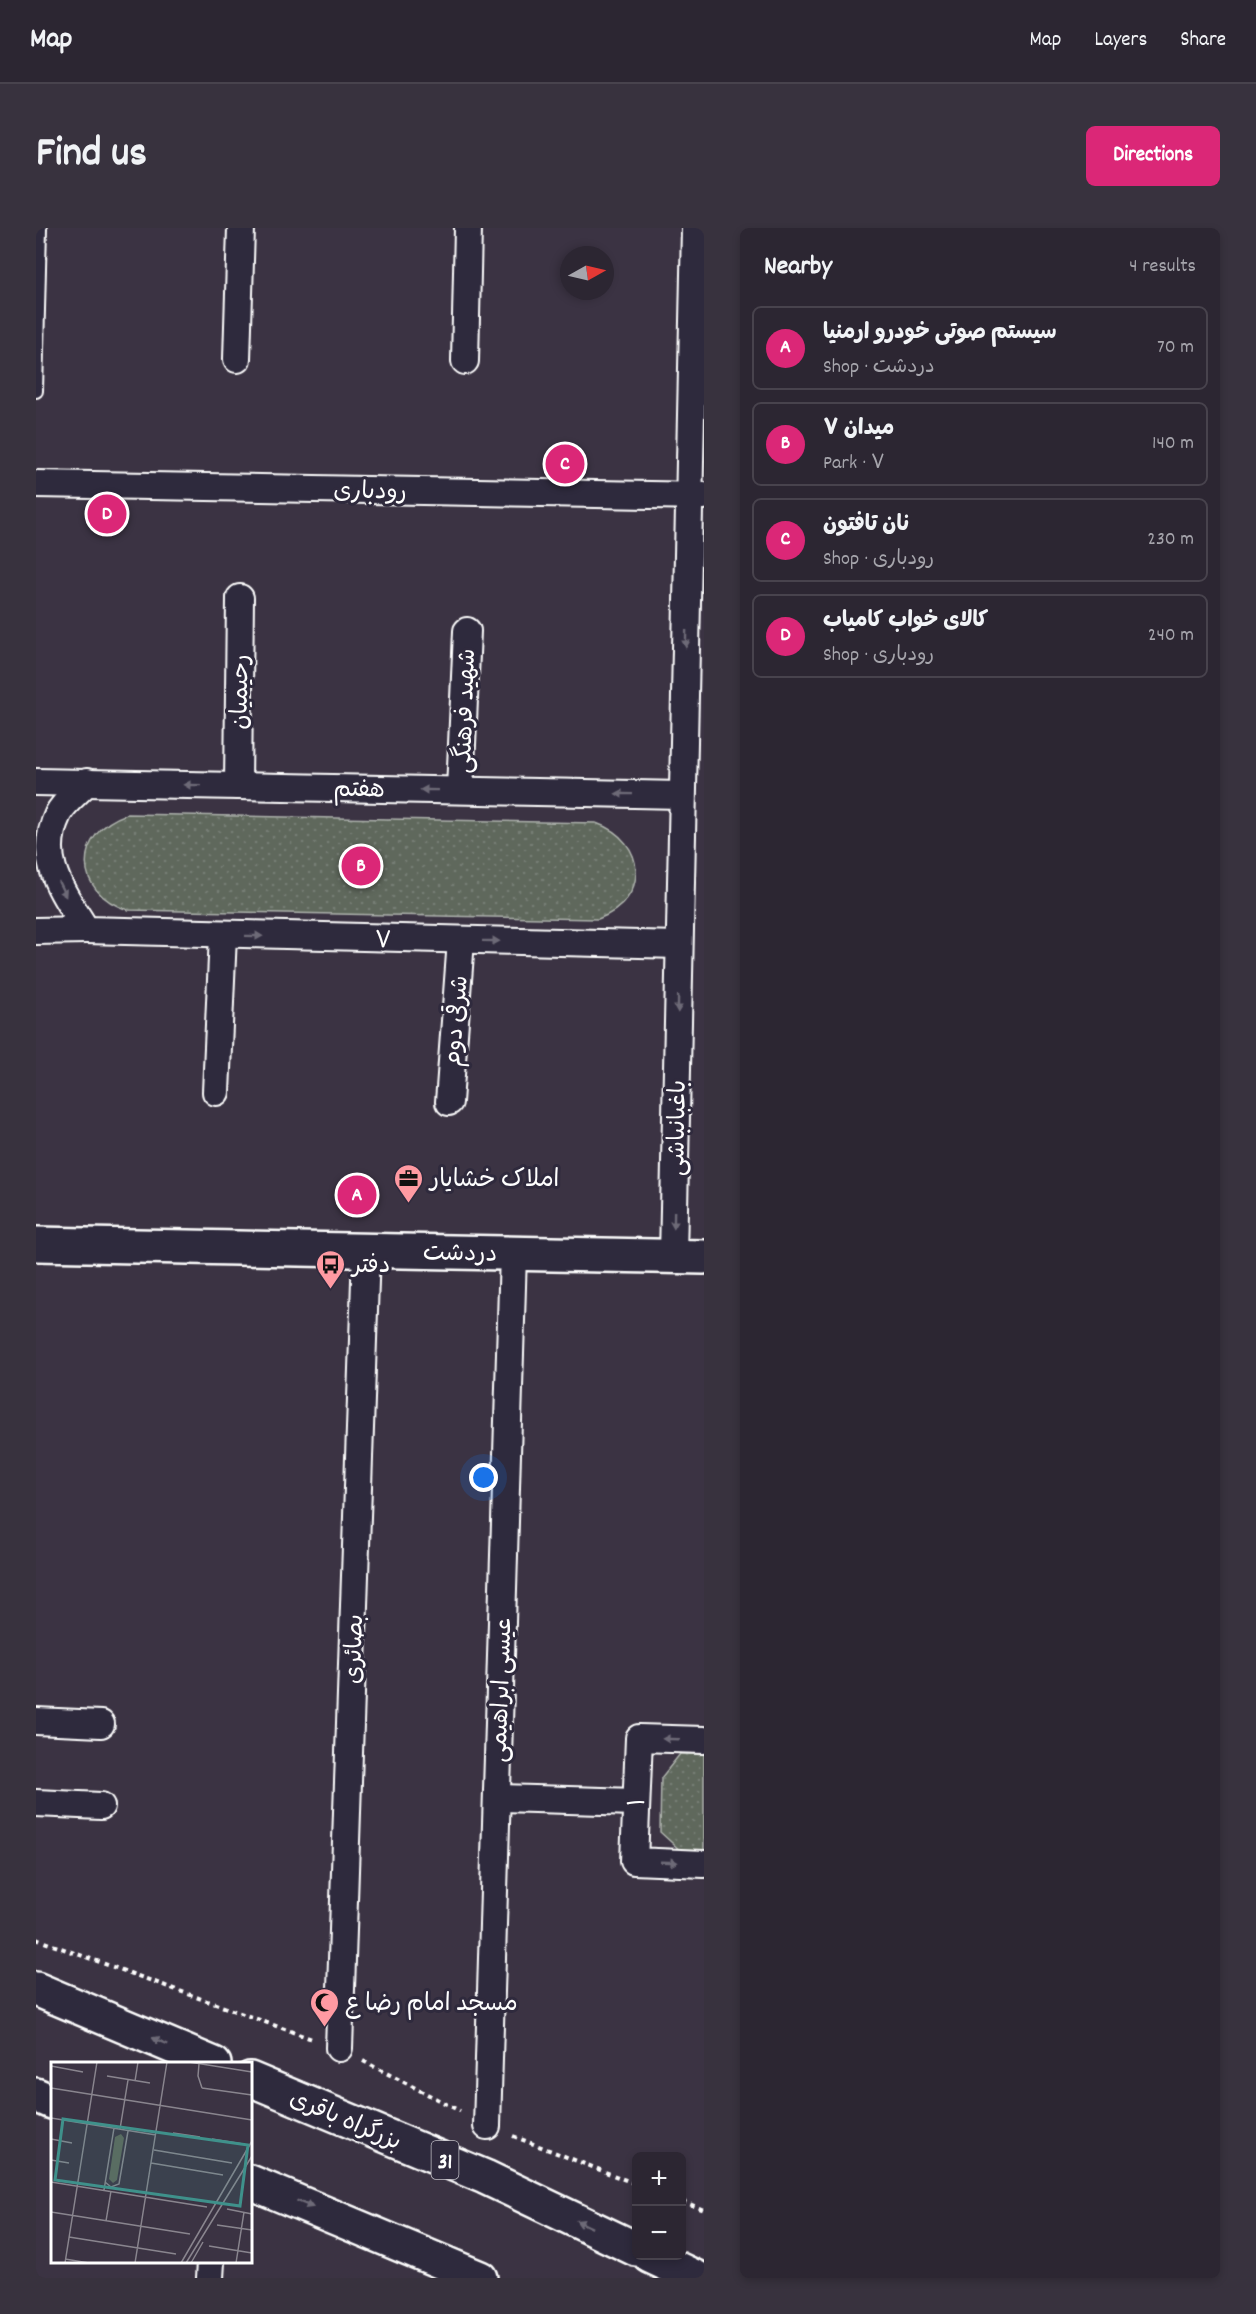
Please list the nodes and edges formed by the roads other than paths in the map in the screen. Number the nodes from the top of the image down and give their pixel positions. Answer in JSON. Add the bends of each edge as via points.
{"nodes":[{"id":1,"x":40,"y":228,"type":"edge"},
{"id":2,"x":241,"y":228,"type":"edge"},
{"id":3,"x":468,"y":228,"type":"edge"},
{"id":4,"x":694,"y":228,"type":"edge"},
{"id":5,"x":237,"y":359,"type":"dead end"},
{"id":6,"x":465,"y":361,"type":"dead end"},
{"id":7,"x":36,"y":391,"type":"edge"},
{"id":8,"x":36,"y":484,"type":"edge"},
{"id":9,"x":696,"y":496,"type":"edge"},
{"id":10,"x":240,"y":598,"type":"dead end"},
{"id":11,"x":467,"y":631,"type":"dead end"},
{"id":12,"x":36,"y":782,"type":"edge"},
{"id":13,"x":87,"y":782,"type":"junction"},
{"id":14,"x":238,"y":786,"type":"junction"},
{"id":15,"x":460,"y":790,"type":"junction"},
{"id":16,"x":682,"y":795,"type":"junction"},
{"id":17,"x":692,"y":864,"type":"edge"},
{"id":18,"x":86,"y":930,"type":"junction"},
{"id":19,"x":36,"y":931,"type":"edge"},
{"id":20,"x":223,"y":935,"type":"junction"},
{"id":21,"x":461,"y":940,"type":"junction"},
{"id":22,"x":679,"y":945,"type":"junction"},
{"id":23,"x":216,"y":1092,"type":"dead end"},
{"id":24,"x":448,"y":1102,"type":"dead end"},
{"id":25,"x":36,"y":1244,"type":"edge"},
{"id":26,"x":366,"y":1251,"type":"junction"},
{"id":27,"x":513,"y":1253,"type":"junction"},
{"id":28,"x":689,"y":1257,"type":"edge"},
{"id":29,"x":36,"y":1721,"type":"edge"},
{"id":30,"x":101,"y":1724,"type":"dead end"},
{"id":31,"x":704,"y":1740,"type":"edge"},
{"id":32,"x":497,"y":1798,"type":"junction"},
{"id":33,"x":636,"y":1802,"type":"junction"},
{"id":34,"x":36,"y":1803,"type":"edge"},
{"id":35,"x":101,"y":1806,"type":"dead end"},
{"id":36,"x":704,"y":1864,"type":"edge"},
{"id":37,"x":36,"y":1989,"type":"edge"},
{"id":38,"x":339,"y":2048,"type":"dead end"},
{"id":39,"x":209,"y":2062,"type":"edge"},
{"id":40,"x":252,"y":2080,"type":"edge"},
{"id":41,"x":36,"y":2095,"type":"edge"},
{"id":42,"x":51,"y":2102,"type":"edge"},
{"id":43,"x":488,"y":2126,"type":"dead end"},
{"id":44,"x":252,"y":2183,"type":"edge"},
{"id":45,"x":632,"y":2247,"type":"edge"},
{"id":46,"x":659,"y":2260,"type":"edge"},
{"id":47,"x":211,"y":2263,"type":"edge"},
{"id":48,"x":210,"y":2278,"type":"edge"},
{"id":49,"x":480,"y":2278,"type":"edge"},
{"id":50,"x":697,"y":2278,"type":"edge"}],
"edges":[{"from":1,"to":7,"type":"lane"},
{"from":2,"to":5,"type":"street"},
{"from":3,"to":6,"type":"street"},
{"from":4,"to":9,"type":"street","name":"باغبانباشی"},
{"from":8,"to":9,"type":"street","name":"رودباری"},
{"from":9,"to":16,"type":"street","name":"باغبانباشی","one_way":true},
{"from":10,"to":14,"type":"street","name":"رحیمیان"},
{"from":11,"to":15,"type":"street","name":"شهید فرهنگی"},
{"from":12,"to":13,"type":"street","name":"هفتم"},
{"from":14,"to":13,"type":"street","name":"هفتم","one_way":true},
{"from":13,"to":18,"type":"street","one_way":true,"via":[[59,812],[48,848],[60,887]]},
{"from":15,"to":14,"type":"street","name":"هفتم","one_way":true},
{"from":16,"to":15,"type":"street","name":"هفتم","one_way":true},
{"from":16,"to":17,"type":"street","name":"باغبانباشی"},
{"from":17,"to":22,"type":"street","name":"باغبانباشی"},
{"from":18,"to":19,"type":"street","name":"۷"},
{"from":18,"to":20,"type":"street","name":"۷"},
{"from":20,"to":21,"type":"street","name":"۷","one_way":true},
{"from":20,"to":23,"type":"street"},
{"from":21,"to":22,"type":"street","name":"۷","one_way":true},
{"from":21,"to":24,"type":"street","name":"شرقی دوم"},
{"from":22,"to":28,"type":"street","name":"باغبانباشی","one_way":true},
{"from":25,"to":26,"type":"main road","name":"دردشت"},
{"from":26,"to":27,"type":"main road","name":"دردشت"},
{"from":26,"to":38,"type":"street","name":"بصائری"},
{"from":27,"to":28,"type":"main road","name":"دردشت"},
{"from":27,"to":32,"type":"street","name":"عیسی ابراهیمی"},
{"from":29,"to":30,"type":"street"},
{"from":31,"to":33,"type":"street","name":"۱","one_way":true,"via":[[639,1738]]},
{"from":32,"to":33,"type":"street"},
{"from":32,"to":43,"type":"street","name":"عیسی ابراهیمی"},
{"from":33,"to":36,"type":"street","name":"۱","one_way":true,"via":[[634,1861]]},
{"from":34,"to":35,"type":"street"},
{"from":39,"to":37,"type":"main road","one_way":true},
{"from":45,"to":40,"type":"main road","name":"بزرگراه باقری","number":"31","one_way":true,"via":[[485,2177]]},
{"from":41,"to":42,"type":"main road"},
{"from":44,"to":49,"type":"main road","one_way":true},
{"from":46,"to":50,"type":"main road"},
{"from":47,"to":48,"type":"street"}]}
